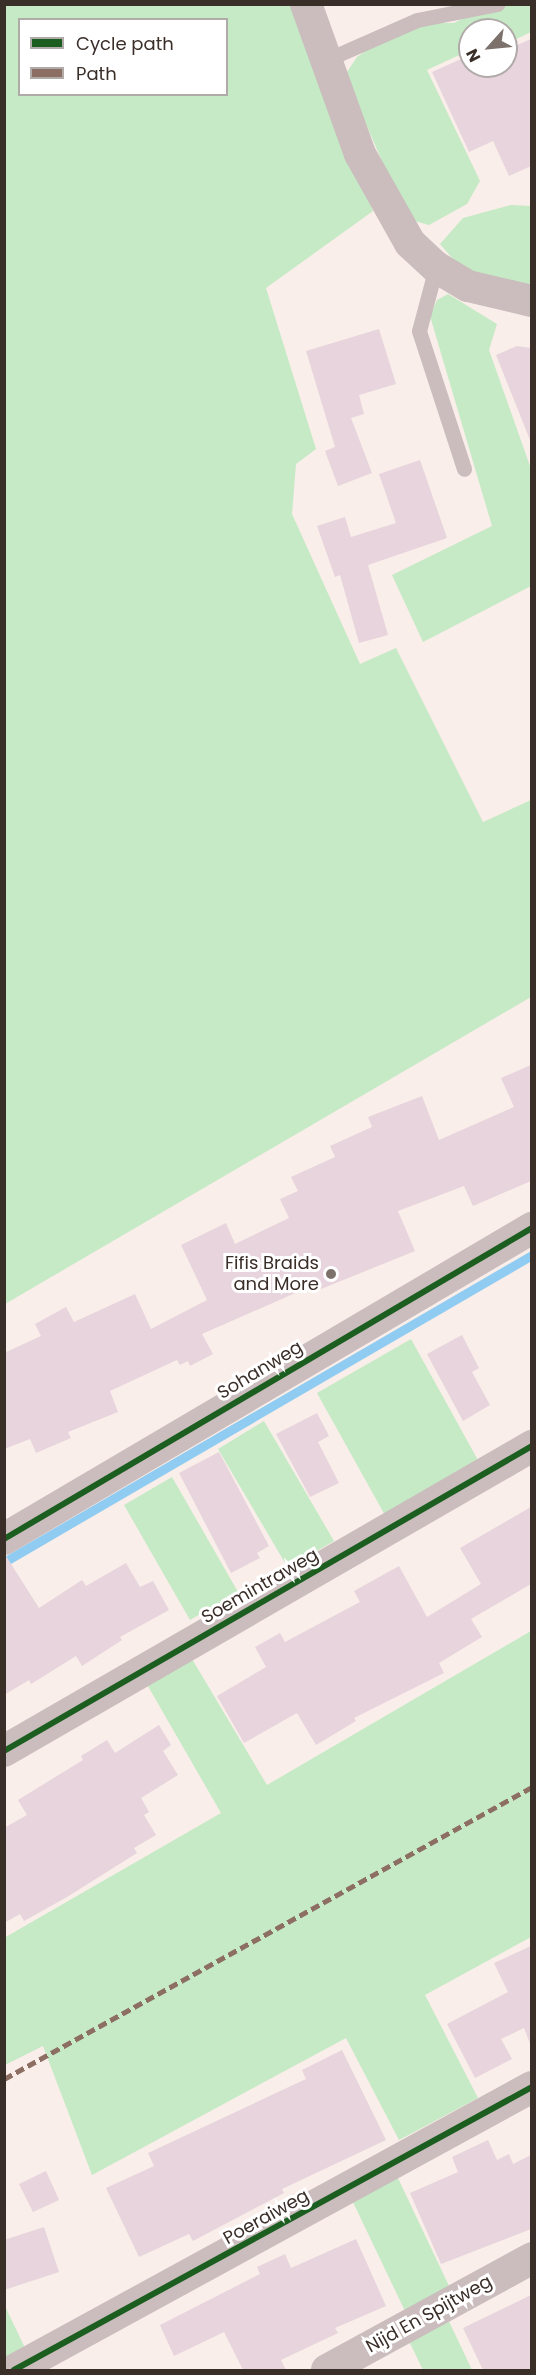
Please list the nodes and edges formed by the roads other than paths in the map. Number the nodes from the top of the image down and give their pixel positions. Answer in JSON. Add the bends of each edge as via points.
{"nodes":[{"id":1,"x":306,"y":4,"type":"edge"},
{"id":2,"x":497,"y":4,"type":"edge"},
{"id":3,"x":326,"y":60,"type":"junction"},
{"id":4,"x":436,"y":267,"type":"junction"},
{"id":5,"x":531,"y":301,"type":"edge"},
{"id":6,"x":464,"y":469,"type":"dead end"},
{"id":7,"x":531,"y":1228,"type":"edge"},
{"id":8,"x":531,"y":1446,"type":"edge"},
{"id":9,"x":4,"y":1539,"type":"edge"},
{"id":10,"x":4,"y":1751,"type":"edge"},
{"id":11,"x":531,"y":2087,"type":"edge"},
{"id":12,"x":531,"y":2258,"type":"edge"},
{"id":13,"x":14,"y":2370,"type":"edge"},
{"id":14,"x":327,"y":2370,"type":"edge"}],
"edges":[{"from":1,"to":3,"type":"street"},
{"from":2,"to":3,"type":"lane","via":[[417,20]]},
{"from":3,"to":4,"type":"street","via":[[360,154],[392,217],[410,243]]},
{"from":4,"to":5,"type":"street","via":[[468,286]]},
{"from":4,"to":6,"type":"lane","via":[[419,331]]},
{"from":7,"to":9,"type":"street","name":"Sohanweg"},
{"from":8,"to":10,"type":"street","name":"Soemintraweg"},
{"from":11,"to":13,"type":"street","name":"Poeraiweg"},
{"from":12,"to":14,"type":"street","name":"Nijd En Spijtweg"}]}
